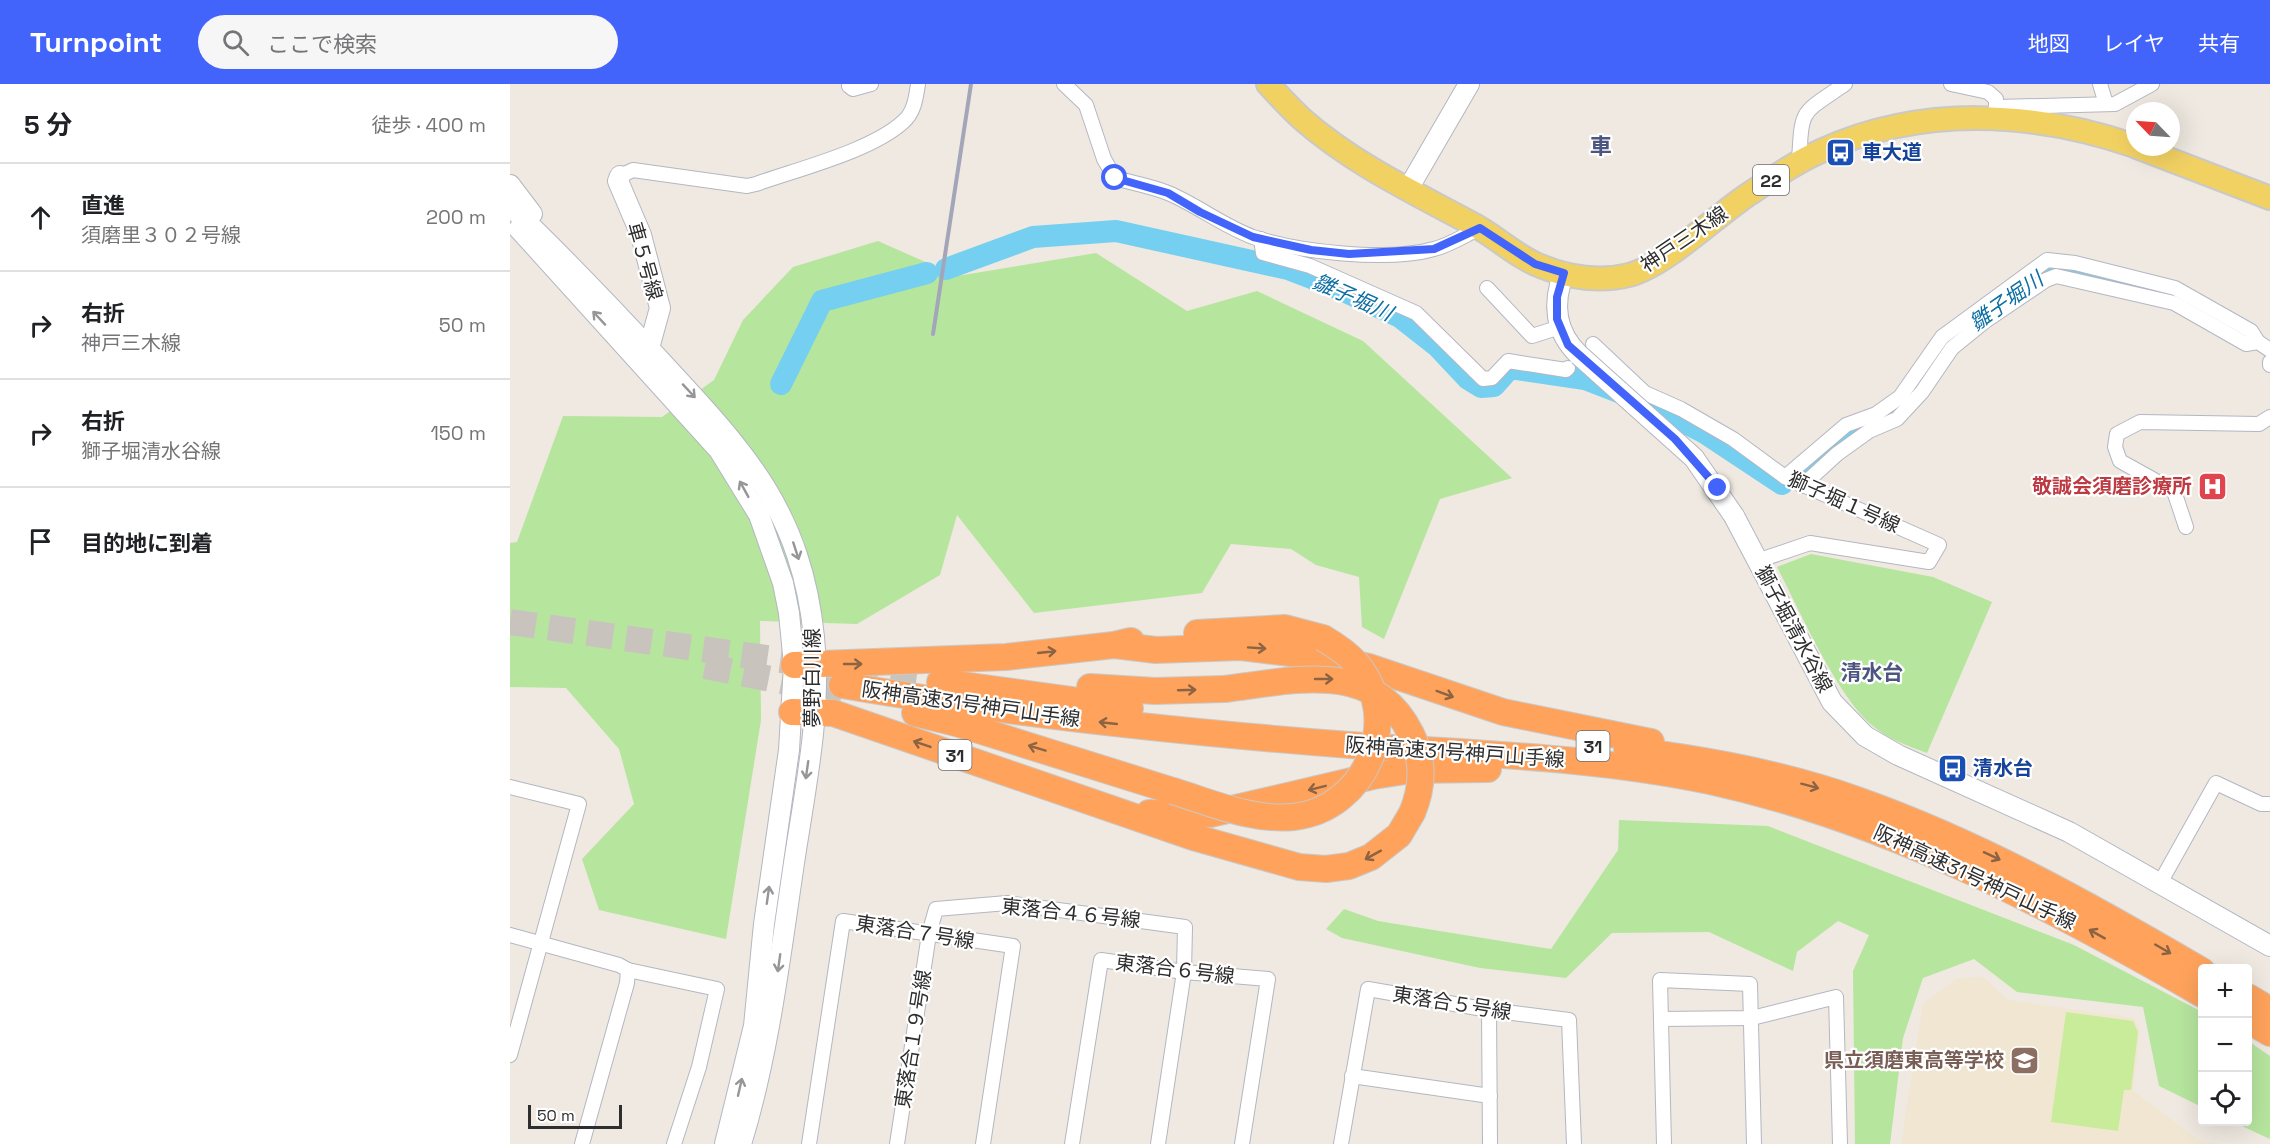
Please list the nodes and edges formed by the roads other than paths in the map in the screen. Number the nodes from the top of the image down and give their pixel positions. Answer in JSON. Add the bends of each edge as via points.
{"nodes":[{"id":1,"x":852,"y":84,"type":"edge"},
{"id":2,"x":871,"y":84,"type":"edge"},
{"id":3,"x":918,"y":84,"type":"edge"},
{"id":4,"x":1064,"y":84,"type":"edge"},
{"id":5,"x":1268,"y":84,"type":"edge"},
{"id":6,"x":1469,"y":84,"type":"edge"},
{"id":7,"x":1845,"y":84,"type":"edge"},
{"id":8,"x":1951,"y":84,"type":"edge"},
{"id":9,"x":2100,"y":84,"type":"edge"},
{"id":10,"x":2152,"y":84,"type":"edge"},
{"id":11,"x":2106,"y":104,"type":"junction"},
{"id":12,"x":1997,"y":112,"type":"junction"},
{"id":13,"x":2126,"y":144,"type":"edge"},
{"id":14,"x":2162,"y":156,"type":"edge"},
{"id":15,"x":1799,"y":162,"type":"junction"},
{"id":16,"x":620,"y":176,"type":"joint"},
{"id":17,"x":510,"y":185,"type":"edge"},
{"id":18,"x":1408,"y":189,"type":"junction"},
{"id":19,"x":2270,"y":198,"type":"edge"},
{"id":20,"x":510,"y":206,"type":"edge"},
{"id":21,"x":510,"y":214,"type":"edge"},
{"id":22,"x":1480,"y":228,"type":"junction"},
{"id":23,"x":517,"y":230,"type":"edge"},
{"id":24,"x":1261,"y":239,"type":"junction"},
{"id":25,"x":572,"y":266,"type":"junction"},
{"id":26,"x":1564,"y":273,"type":"junction"},
{"id":27,"x":1487,"y":288,"type":"dead end"},
{"id":28,"x":1560,"y":327,"type":"junction"},
{"id":29,"x":2264,"y":346,"type":"edge"},
{"id":30,"x":649,"y":348,"type":"junction"},
{"id":31,"x":1580,"y":356,"type":"junction"},
{"id":32,"x":2270,"y":417,"type":"edge"},
{"id":33,"x":1785,"y":477,"type":"junction"},
{"id":34,"x":1802,"y":486,"type":"junction"},
{"id":35,"x":2186,"y":527,"type":"dead end"},
{"id":36,"x":1757,"y":561,"type":"junction"},
{"id":37,"x":1114,"y":645,"type":"junction"},
{"id":38,"x":805,"y":663,"type":"junction"},
{"id":39,"x":803,"y":712,"type":"junction"},
{"id":40,"x":1774,"y":777,"type":"junction"},
{"id":41,"x":1709,"y":781,"type":"junction"},
{"id":42,"x":510,"y":787,"type":"edge"},
{"id":43,"x":2270,"y":804,"type":"edge"},
{"id":44,"x":1116,"y":810,"type":"junction"},
{"id":45,"x":2160,"y":883,"type":"junction"},
{"id":46,"x":929,"y":934,"type":"junction"},
{"id":47,"x":510,"y":935,"type":"edge"},
{"id":48,"x":541,"y":944,"type":"junction"},
{"id":49,"x":2270,"y":946,"type":"edge"},
{"id":50,"x":2198,"y":969,"type":"edge"},
{"id":51,"x":628,"y":970,"type":"junction"},
{"id":52,"x":1184,"y":972,"type":"junction"},
{"id":53,"x":2198,"y":992,"type":"edge"},
{"id":54,"x":2252,"y":1000,"type":"edge"},
{"id":55,"x":1489,"y":1010,"type":"junction"},
{"id":56,"x":2270,"y":1010,"type":"edge"},
{"id":57,"x":1752,"y":1018,"type":"junction"},
{"id":58,"x":1661,"y":1019,"type":"junction"},
{"id":59,"x":2252,"y":1023,"type":"edge"},
{"id":60,"x":2270,"y":1033,"type":"edge"},
{"id":61,"x":510,"y":1055,"type":"edge"},
{"id":62,"x":1352,"y":1076,"type":"junction"},
{"id":63,"x":1490,"y":1096,"type":"junction"},
{"id":64,"x":582,"y":1144,"type":"edge"},
{"id":65,"x":674,"y":1144,"type":"edge"},
{"id":66,"x":725,"y":1144,"type":"edge"},
{"id":67,"x":741,"y":1144,"type":"edge"},
{"id":68,"x":809,"y":1144,"type":"edge"},
{"id":69,"x":897,"y":1144,"type":"edge"},
{"id":70,"x":983,"y":1144,"type":"edge"},
{"id":71,"x":1072,"y":1144,"type":"edge"},
{"id":72,"x":1158,"y":1144,"type":"edge"},
{"id":73,"x":1242,"y":1144,"type":"edge"},
{"id":74,"x":1341,"y":1144,"type":"edge"},
{"id":75,"x":1490,"y":1144,"type":"edge"},
{"id":76,"x":1574,"y":1144,"type":"edge"},
{"id":77,"x":1664,"y":1144,"type":"edge"},
{"id":78,"x":1754,"y":1144,"type":"edge"},
{"id":79,"x":1840,"y":1144,"type":"edge"}],
"edges":[{"from":1,"to":2,"type":"street","via":[[852,89]]},
{"from":3,"to":16,"type":"street","via":[[915,103],[904,122],[874,142],[756,184],[747,186],[633,170]]},
{"from":4,"to":24,"type":"street","via":[[1086,105],[1104,159],[1115,178],[1168,193]]},
{"from":5,"to":18,"type":"main road","name":"神戸三木線","number":"22","via":[[1302,119],[1340,148]]},
{"from":6,"to":18,"type":"street"},
{"from":7,"to":15,"type":"street","via":[[1808,108],[1800,123]]},
{"from":8,"to":12,"type":"street","via":[[1988,92],[1996,99]]},
{"from":9,"to":11,"type":"street"},
{"from":10,"to":11,"type":"street","via":[[2115,104]]},
{"from":11,"to":12,"type":"street"},
{"from":12,"to":13,"type":"main road","name":"神戸三木線","number":"22"},
{"from":12,"to":15,"type":"main road","name":"神戸三木線","number":"22","via":[[1902,125],[1832,146]]},
{"from":14,"to":19,"type":"main road","name":"神戸三木線","number":"22"},
{"from":15,"to":26,"type":"main road","name":"神戸三木線","number":"22","via":[[1642,270],[1606,279]]},
{"from":16,"to":30,"type":"street","name":"車５号線","via":[[618,181],[640,235],[660,308]]},
{"from":17,"to":25,"type":"street"},
{"from":18,"to":22,"type":"main road","name":"神戸三木線","number":"22"},
{"from":20,"to":25,"type":"street","name":"夢野白川線"},
{"from":21,"to":23,"type":"street","name":"夢野白川線"},
{"from":22,"to":24,"type":"street","via":[[1434,249],[1393,254],[1311,250]]},
{"from":22,"to":26,"type":"main road","name":"神戸三木線","number":"22","via":[[1535,264]]},
{"from":38,"to":23,"type":"street","name":"夢野白川線","one_way":true,"via":[[775,555],[741,482],[681,405]]},
{"from":24,"to":31,"type":"street","via":[[1263,253],[1310,266],[1416,313],[1483,379],[1492,378],[1508,361],[1566,370]]},
{"from":25,"to":30,"type":"street","name":"夢野白川線"},
{"from":26,"to":28,"type":"street","name":"獅子堀清水谷線","via":[[1557,297]]},
{"from":27,"to":28,"type":"street","via":[[1532,336]]},
{"from":28,"to":31,"type":"street","name":"獅子堀清水谷線","via":[[1568,345]]},
{"from":29,"to":33,"type":"street","via":[[2251,331],[2175,288],[2075,262],[2047,260],[1942,337],[1900,397],[1876,414],[1846,425]]},
{"from":29,"to":34,"type":"street","via":[[2246,345],[2174,303],[2056,276],[1984,322],[1952,348],[1922,392],[1897,419],[1869,431]]},
{"from":30,"to":38,"type":"street","name":"夢野白川線","one_way":true,"via":[[730,436],[772,498],[792,538],[806,583]]},
{"from":31,"to":33,"type":"street","name":"獅子堀１号線","via":[[1718,430]]},
{"from":31,"to":36,"type":"street","name":"獅子堀清水谷線","bridge":true,"via":[[1694,458],[1734,516]]},
{"from":32,"to":35,"type":"street","via":[[2259,424],[2140,423],[2117,434],[2115,447],[2120,461],[2174,491]]},
{"from":33,"to":34,"type":"street","name":"獅子堀１号線"},
{"from":34,"to":36,"type":"street","name":"獅子堀１号線","via":[[1939,545],[1929,562],[1810,543]]},
{"from":36,"to":45,"type":"street","name":"獅子堀清水谷線","via":[[1832,702],[1865,736],[1898,755],[2024,809]]},
{"from":38,"to":37,"type":"highway","one_way":true,"via":[[1006,657]]},
{"from":37,"to":40,"type":"highway","one_way":true,"via":[[1156,650],[1241,647],[1323,657],[1369,667],[1503,712],[1728,757]]},
{"from":37,"to":41,"type":"highway","name":"阪神高速31号神戸山手線","number":"31","bridge":true,"via":[[1142,638],[1236,628],[1285,628],[1323,638],[1361,670],[1372,692],[1377,715],[1373,752],[1350,790],[1324,808],[1294,817],[1242,812],[842,689],[1029,714],[1293,740],[1538,757],[1628,766]]},
{"from":38,"to":39,"type":"street","name":"夢野白川線"},
{"from":44,"to":39,"type":"highway","number":"31","one_way":true,"via":[[833,713]]},
{"from":66,"to":39,"type":"street","name":"夢野白川線","one_way":true,"via":[[754,1026]]},
{"from":39,"to":67,"type":"street","name":"夢野白川線","one_way":true,"via":[[772,1003]]},
{"from":40,"to":44,"type":"highway","name":"阪神高速31号神戸山手線","number":"31","one_way":true,"bridge":true,"via":[[1664,754],[1568,743],[1362,730],[1158,712],[940,682],[1155,691],[1329,679],[1349,682],[1380,694],[1404,719],[1420,756],[1421,786],[1399,835],[1371,858],[1349,866],[1326,869],[1276,861]]},
{"from":40,"to":50,"type":"highway","name":"阪神高速31号神戸山手線","number":"31","one_way":true,"via":[[1855,799],[1957,840],[2053,887]]},
{"from":41,"to":44,"type":"highway","number":"31","one_way":true,"via":[[1534,769],[1412,770],[1347,780],[1210,814]]},
{"from":53,"to":41,"type":"highway","name":"阪神高速31号神戸山手線","number":"31","one_way":true,"via":[[2083,926],[1949,860],[1852,821]]},
{"from":42,"to":48,"type":"street","via":[[579,804]]},
{"from":43,"to":45,"type":"street","via":[[2261,804],[2216,783]]},
{"from":45,"to":49,"type":"street","name":"獅子堀清水谷線"},
{"from":46,"to":52,"type":"street","name":"東落合４６号線","via":[[936,909],[1007,903],[1185,927]]},
{"from":46,"to":68,"type":"street","name":"東落合７号線","via":[[843,921]]},
{"from":46,"to":69,"type":"street","name":"東落合１９号線"},
{"from":46,"to":70,"type":"street","name":"東落合７号線","via":[[1013,946]]},
{"from":47,"to":48,"type":"street"},
{"from":48,"to":51,"type":"street"},
{"from":48,"to":61,"type":"street"},
{"from":51,"to":64,"type":"street"},
{"from":51,"to":65,"type":"street","via":[[717,989],[699,1067]]},
{"from":52,"to":71,"type":"street","name":"東落合６号線","via":[[1101,960]]},
{"from":52,"to":72,"type":"street"},
{"from":52,"to":73,"type":"street","name":"東落合６号線","via":[[1269,980]]},
{"from":54,"to":56,"type":"highway"},
{"from":55,"to":62,"type":"street","name":"東落合５号線","via":[[1368,989]]},
{"from":55,"to":63,"type":"street"},
{"from":55,"to":76,"type":"street","name":"東落合５号線","via":[[1569,1020]]},
{"from":57,"to":58,"type":"street"},
{"from":57,"to":58,"type":"street","via":[[1750,984],[1660,980]]},
{"from":57,"to":78,"type":"street"},
{"from":57,"to":79,"type":"street","via":[[1836,997]]},
{"from":58,"to":77,"type":"street"},
{"from":59,"to":60,"type":"highway"},
{"from":62,"to":63,"type":"street"},
{"from":62,"to":74,"type":"street","name":"東落合５号線"},
{"from":63,"to":75,"type":"street"}]}
